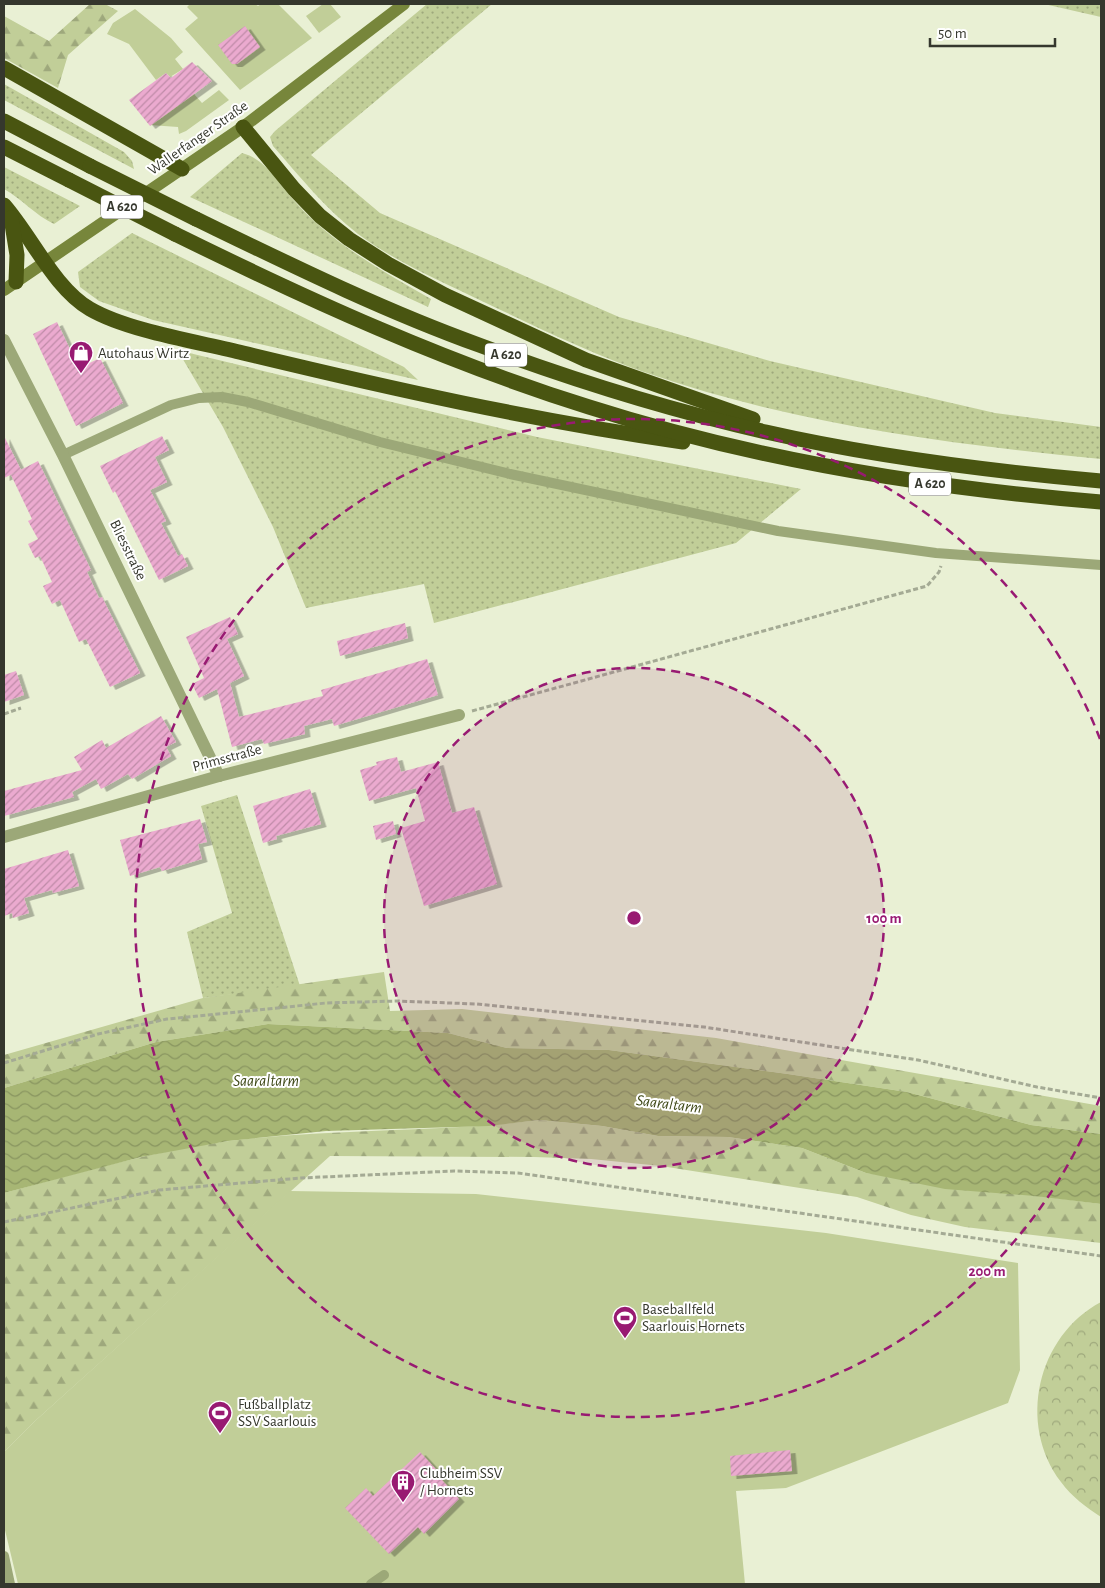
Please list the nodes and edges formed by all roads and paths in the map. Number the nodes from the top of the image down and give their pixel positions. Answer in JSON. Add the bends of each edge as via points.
{"nodes":[{"id":1,"x":404,"y":4,"type":"edge"},
{"id":2,"x":4,"y":68,"type":"edge"},
{"id":3,"x":4,"y":121,"type":"edge"},
{"id":4,"x":243,"y":127,"type":"junction"},
{"id":5,"x":4,"y":147,"type":"edge"},
{"id":6,"x":182,"y":169,"type":"junction"},
{"id":7,"x":6,"y":208,"type":"edge"},
{"id":8,"x":45,"y":262,"type":"junction"},
{"id":9,"x":10,"y":286,"type":"edge"},
{"id":10,"x":4,"y":340,"type":"edge"},
{"id":11,"x":832,"y":445,"type":"junction"},
{"id":12,"x":761,"y":453,"type":"junction"},
{"id":13,"x":63,"y":454,"type":"junction"},
{"id":14,"x":1101,"y":481,"type":"edge"},
{"id":15,"x":1101,"y":502,"type":"edge"},
{"id":16,"x":944,"y":553,"type":"junction"},
{"id":17,"x":1101,"y":565,"type":"edge"},
{"id":18,"x":21,"y":708,"type":"dead end"},
{"id":19,"x":4,"y":714,"type":"edge"},
{"id":20,"x":459,"y":715,"type":"joint"},
{"id":21,"x":219,"y":776,"type":"junction"},
{"id":22,"x":4,"y":837,"type":"edge"},
{"id":23,"x":4,"y":1063,"type":"edge"},
{"id":24,"x":1101,"y":1098,"type":"edge"},
{"id":25,"x":4,"y":1222,"type":"edge"},
{"id":26,"x":1101,"y":1256,"type":"edge"},
{"id":27,"x":4,"y":1556,"type":"edge"},
{"id":28,"x":384,"y":1575,"type":"dead end"},
{"id":29,"x":10,"y":1584,"type":"edge"},
{"id":30,"x":371,"y":1584,"type":"edge"}],
"edges":[{"from":1,"to":4,"type":"main road","name":"Wallerfanger Straße"},
{"from":2,"to":6,"type":"highway"},
{"from":3,"to":11,"type":"highway","number":"A 620","bridge":true,"via":[[366,300],[479,346],[674,408]]},
{"from":4,"to":6,"type":"main road","name":"Wallerfanger Straße"},
{"from":4,"to":11,"type":"highway","via":[[320,216],[349,240],[445,295],[586,360]]},
{"from":5,"to":12,"type":"highway","number":"A 620","bridge":true,"via":[[274,283],[351,318],[465,364],[589,407]]},
{"from":6,"to":8,"type":"main road","name":"Wallerfanger Straße"},
{"from":7,"to":8,"type":"highway"},
{"from":7,"to":9,"type":"highway","via":[[15,236]]},
{"from":8,"to":9,"type":"main road","name":"Wallerfanger Straße"},
{"from":8,"to":12,"type":"highway","via":[[74,297],[90,309],[146,329],[302,367],[596,430]]},
{"from":10,"to":13,"type":"street","name":"Bliesstraße"},
{"from":11,"to":14,"type":"highway","number":"A 620","via":[[955,465]]},
{"from":12,"to":15,"type":"highway","number":"A 620","via":[[952,488]]},
{"from":13,"to":16,"type":"lane","via":[[171,405],[199,398],[222,397],[389,444],[627,500],[778,531]]},
{"from":13,"to":21,"type":"street","name":"Bliesstraße"},
{"from":16,"to":17,"type":"lane"},
{"from":16,"to":20,"type":"path","via":[[939,572],[927,586]]},
{"from":18,"to":19,"type":"path"},
{"from":20,"to":21,"type":"street","name":"Primsstraße"},
{"from":21,"to":22,"type":"street","name":"Primsstraße"},
{"from":23,"to":24,"type":"path","via":[[98,1034],[167,1019],[326,1003],[397,1001],[477,1004],[704,1027],[918,1060]]},
{"from":25,"to":26,"type":"path","via":[[159,1190],[301,1178],[454,1171],[518,1173]]},
{"from":27,"to":29,"type":"lane"},
{"from":28,"to":30,"type":"lane"}]}
